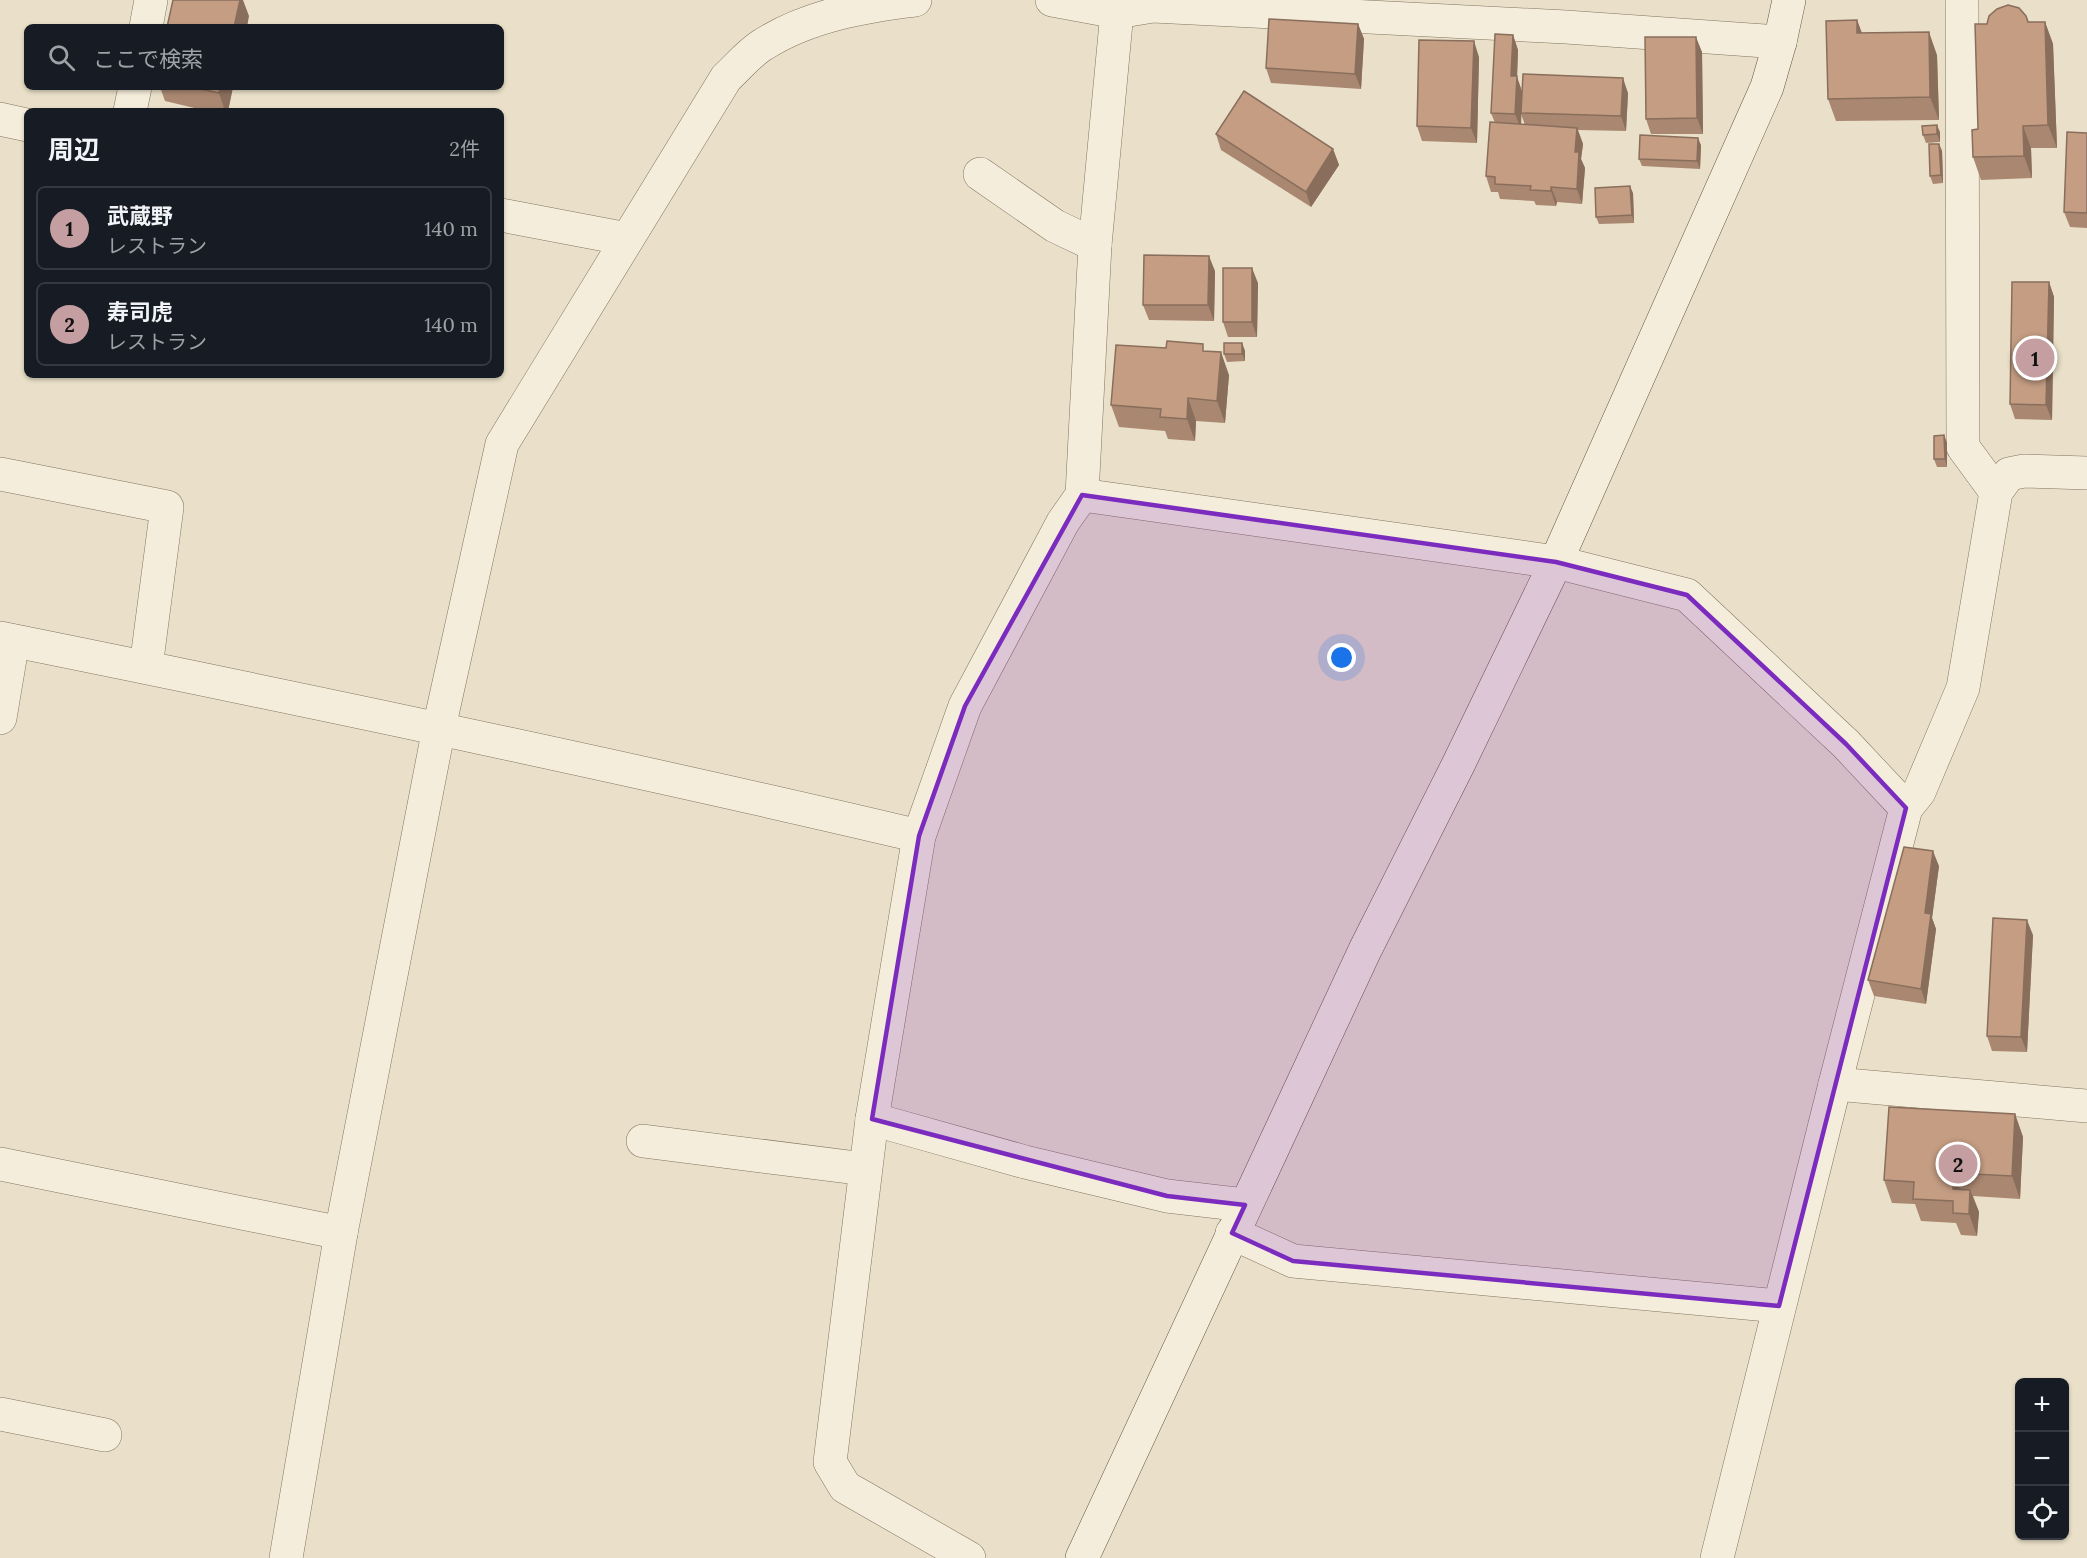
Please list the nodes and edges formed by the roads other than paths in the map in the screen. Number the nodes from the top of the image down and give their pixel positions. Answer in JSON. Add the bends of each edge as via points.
{"nodes":[{"id":1,"x":151,"y":0,"type":"edge"},
{"id":2,"x":915,"y":0,"type":"edge"},
{"id":3,"x":1052,"y":0,"type":"edge"},
{"id":4,"x":1789,"y":0,"type":"edge"},
{"id":5,"x":1962,"y":0,"type":"edge"},
{"id":6,"x":882,"y":2,"type":"edge"},
{"id":7,"x":1117,"y":12,"type":"junction"},
{"id":8,"x":147,"y":24,"type":"edge"},
{"id":9,"x":1780,"y":42,"type":"junction"},
{"id":10,"x":134,"y":90,"type":"edge"},
{"id":11,"x":131,"y":108,"type":"edge"},
{"id":12,"x":0,"y":119,"type":"edge"},
{"id":13,"x":24,"y":123,"type":"edge"},
{"id":14,"x":980,"y":174,"type":"dead end"},
{"id":15,"x":504,"y":216,"type":"edge"},
{"id":16,"x":627,"y":239,"type":"junction"},
{"id":17,"x":1095,"y":245,"type":"junction"},
{"id":18,"x":2087,"y":473,"type":"edge"},
{"id":19,"x":0,"y":474,"type":"edge"},
{"id":20,"x":1996,"y":492,"type":"junction"},
{"id":21,"x":1082,"y":495,"type":"junction"},
{"id":22,"x":1556,"y":562,"type":"junction"},
{"id":23,"x":7,"y":640,"type":"edge"},
{"id":24,"x":146,"y":666,"type":"junction"},
{"id":25,"x":0,"y":718,"type":"edge"},
{"id":26,"x":439,"y":728,"type":"junction"},
{"id":27,"x":1906,"y":808,"type":"junction"},
{"id":28,"x":919,"y":836,"type":"junction"},
{"id":29,"x":1835,"y":1084,"type":"junction"},
{"id":30,"x":2087,"y":1106,"type":"edge"},
{"id":31,"x":872,"y":1119,"type":"junction"},
{"id":32,"x":644,"y":1141,"type":"dead end"},
{"id":33,"x":0,"y":1164,"type":"edge"},
{"id":34,"x":866,"y":1169,"type":"junction"},
{"id":35,"x":1238,"y":1219,"type":"junction"},
{"id":36,"x":341,"y":1233,"type":"junction"},
{"id":37,"x":1779,"y":1306,"type":"junction"},
{"id":38,"x":0,"y":1414,"type":"edge"},
{"id":39,"x":105,"y":1435,"type":"dead end"},
{"id":40,"x":286,"y":1558,"type":"edge"},
{"id":41,"x":969,"y":1558,"type":"edge"},
{"id":42,"x":1082,"y":1558,"type":"edge"},
{"id":43,"x":1717,"y":1558,"type":"edge"}],
"edges":[{"from":1,"to":8,"type":"street"},
{"from":2,"to":6,"type":"street"},
{"from":3,"to":7,"type":"street"},
{"from":4,"to":9,"type":"street"},
{"from":5,"to":20,"type":"street","via":[[1963,447]]},
{"from":6,"to":16,"type":"street","via":[[784,32],[762,45],[726,78]]},
{"from":7,"to":9,"type":"street","via":[[1153,6]]},
{"from":7,"to":17,"type":"street"},
{"from":9,"to":22,"type":"street","via":[[1767,87]]},
{"from":10,"to":11,"type":"street"},
{"from":12,"to":13,"type":"street"},
{"from":14,"to":17,"type":"street","via":[[1055,226]]},
{"from":15,"to":16,"type":"street"},
{"from":16,"to":26,"type":"street","via":[[502,444]]},
{"from":17,"to":21,"type":"street"},
{"from":18,"to":20,"type":"street","via":[[2009,474]]},
{"from":19,"to":24,"type":"street","via":[[167,507]]},
{"from":20,"to":27,"type":"street","via":[[1964,688],[1919,792]]},
{"from":21,"to":22,"type":"street"},
{"from":21,"to":28,"type":"street","via":[[1063,522],[965,706]]},
{"from":22,"to":27,"type":"street","via":[[1687,595],[1846,744]]},
{"from":22,"to":35,"type":"street"},
{"from":23,"to":24,"type":"street"},
{"from":23,"to":25,"type":"street"},
{"from":24,"to":26,"type":"street"},
{"from":26,"to":28,"type":"street"},
{"from":26,"to":36,"type":"street"},
{"from":27,"to":29,"type":"street"},
{"from":28,"to":31,"type":"street"},
{"from":29,"to":30,"type":"street"},
{"from":29,"to":37,"type":"street"},
{"from":31,"to":34,"type":"street"},
{"from":31,"to":35,"type":"street","via":[[1167,1196]]},
{"from":32,"to":34,"type":"street"},
{"from":33,"to":36,"type":"street"},
{"from":34,"to":41,"type":"street","via":[[830,1462],[845,1486]]},
{"from":35,"to":37,"type":"street","via":[[1293,1261]]},
{"from":35,"to":42,"type":"street"},
{"from":36,"to":40,"type":"street"},
{"from":37,"to":43,"type":"street"},
{"from":38,"to":39,"type":"street"}]}
